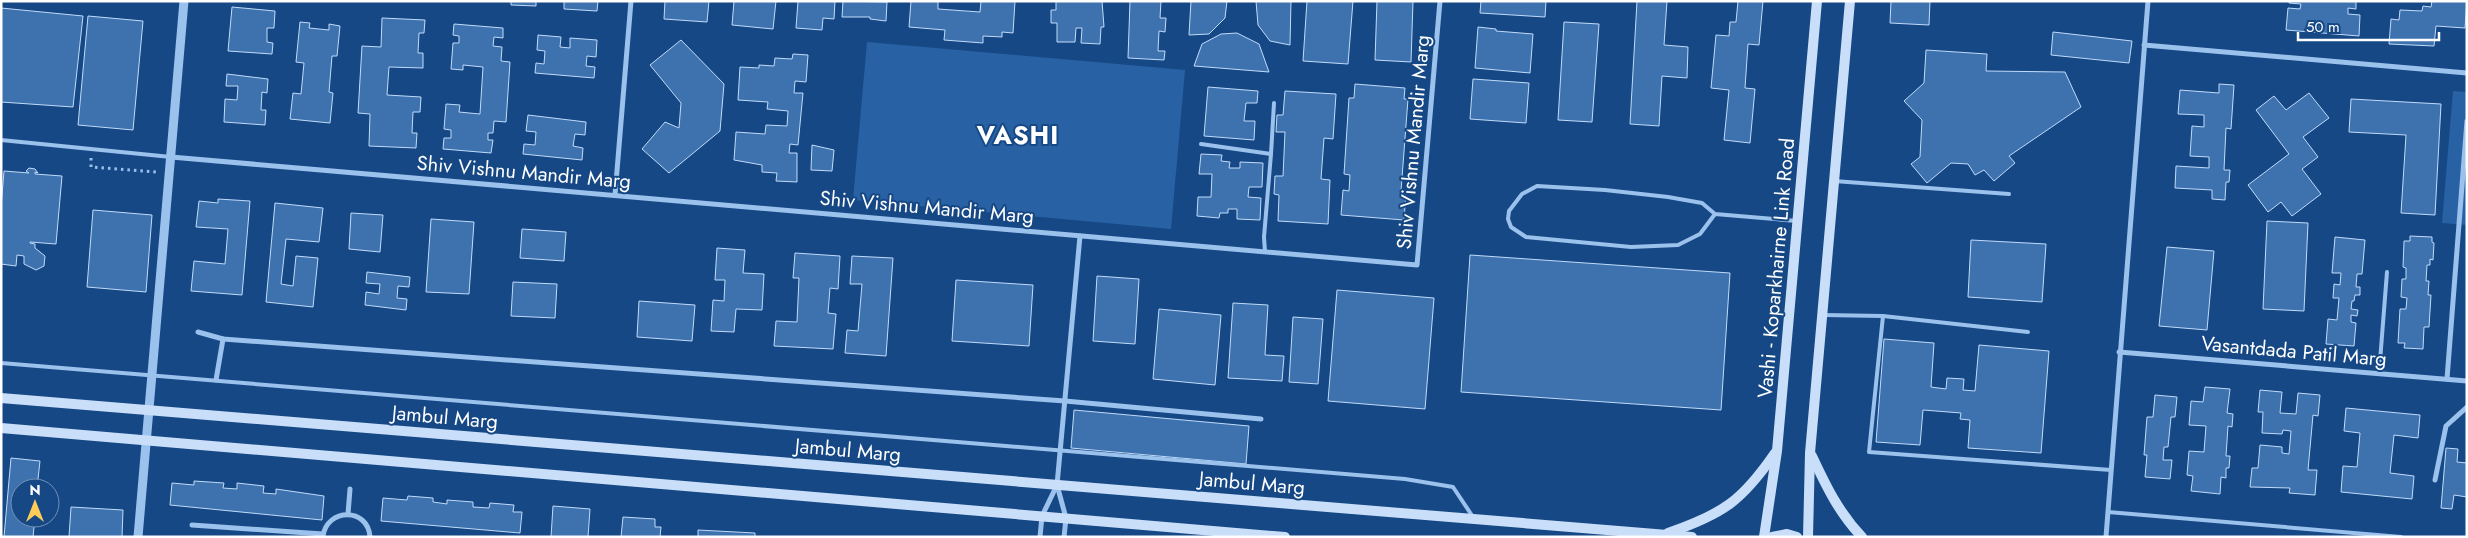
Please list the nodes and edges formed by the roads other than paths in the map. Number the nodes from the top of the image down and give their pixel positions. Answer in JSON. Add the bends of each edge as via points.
{"nodes":[{"id":1,"x":184,"y":1,"type":"edge"},
{"id":2,"x":631,"y":1,"type":"edge"},
{"id":3,"x":1440,"y":1,"type":"edge"},
{"id":4,"x":1817,"y":1,"type":"edge"},
{"id":5,"x":1850,"y":1,"type":"edge"},
{"id":6,"x":2148,"y":1,"type":"edge"},
{"id":7,"x":2144,"y":46,"type":"junction"},
{"id":8,"x":2467,"y":73,"type":"edge"},
{"id":9,"x":1274,"y":103,"type":"dead end"},
{"id":10,"x":2467,"y":121,"type":"edge"},
{"id":11,"x":1,"y":140,"type":"edge"},
{"id":12,"x":1202,"y":144,"type":"dead end"},
{"id":13,"x":1271,"y":154,"type":"junction"},
{"id":14,"x":171,"y":156,"type":"junction"},
{"id":15,"x":1834,"y":181,"type":"junction"},
{"id":16,"x":2009,"y":194,"type":"dead end"},
{"id":17,"x":615,"y":195,"type":"junction"},
{"id":18,"x":1715,"y":214,"type":"junction"},
{"id":19,"x":1797,"y":222,"type":"junction"},
{"id":20,"x":1080,"y":236,"type":"junction"},
{"id":21,"x":1265,"y":252,"type":"junction"},
{"id":22,"x":2387,"y":272,"type":"dead end"},
{"id":23,"x":1823,"y":315,"type":"junction"},
{"id":24,"x":1883,"y":316,"type":"junction"},
{"id":25,"x":198,"y":332,"type":"dead end"},
{"id":26,"x":2028,"y":332,"type":"dead end"},
{"id":27,"x":223,"y":339,"type":"junction"},
{"id":28,"x":2119,"y":352,"type":"junction"},
{"id":29,"x":1,"y":363,"type":"edge"},
{"id":30,"x":2379,"y":374,"type":"junction"},
{"id":31,"x":152,"y":375,"type":"junction"},
{"id":32,"x":2447,"y":379,"type":"junction"},
{"id":33,"x":216,"y":380,"type":"junction"},
{"id":34,"x":2467,"y":381,"type":"edge"},
{"id":35,"x":1,"y":398,"type":"edge"},
{"id":36,"x":1065,"y":401,"type":"junction"},
{"id":37,"x":2467,"y":408,"type":"edge"},
{"id":38,"x":149,"y":410,"type":"junction"},
{"id":39,"x":1261,"y":419,"type":"dead end"},
{"id":40,"x":1,"y":428,"type":"edge"},
{"id":41,"x":146,"y":440,"type":"junction"},
{"id":42,"x":1061,"y":450,"type":"junction"},
{"id":43,"x":1777,"y":451,"type":"junction"},
{"id":44,"x":1810,"y":453,"type":"junction"},
{"id":45,"x":2111,"y":470,"type":"junction"},
{"id":46,"x":2435,"y":480,"type":"dead end"},
{"id":47,"x":1057,"y":485,"type":"junction"},
{"id":48,"x":350,"y":489,"type":"dead end"},
{"id":49,"x":2108,"y":512,"type":"junction"},
{"id":50,"x":348,"y":514,"type":"junction"},
{"id":51,"x":1042,"y":516,"type":"junction"},
{"id":52,"x":1066,"y":518,"type":"junction"},
{"id":53,"x":1474,"y":519,"type":"junction"},
{"id":54,"x":192,"y":525,"type":"dead end"},
{"id":55,"x":1665,"y":534,"type":"junction"},
{"id":56,"x":323,"y":535,"type":"edge"},
{"id":57,"x":138,"y":537,"type":"edge"},
{"id":58,"x":371,"y":537,"type":"edge"},
{"id":59,"x":1040,"y":537,"type":"edge"},
{"id":60,"x":1064,"y":537,"type":"edge"},
{"id":61,"x":1285,"y":537,"type":"edge"},
{"id":62,"x":1692,"y":537,"type":"edge"},
{"id":63,"x":1764,"y":537,"type":"edge"},
{"id":64,"x":1772,"y":537,"type":"edge"},
{"id":65,"x":1797,"y":537,"type":"edge"},
{"id":66,"x":1808,"y":537,"type":"edge"},
{"id":67,"x":1862,"y":537,"type":"edge"},
{"id":68,"x":2106,"y":537,"type":"edge"},
{"id":69,"x":2401,"y":537,"type":"edge"}],
"edges":[{"from":1,"to":14,"type":"street"},
{"from":2,"to":17,"type":"street"},
{"from":3,"to":21,"type":"street","name":"Shiv Vishnu Mandir Marg","via":[[1417,265]]},
{"from":4,"to":19,"type":"main road","name":"Vashi - Koparkhairne Link Road"},
{"from":5,"to":15,"type":"main road"},
{"from":6,"to":7,"type":"street"},
{"from":7,"to":8,"type":"street"},
{"from":7,"to":28,"type":"street"},
{"from":9,"to":13,"type":"lane"},
{"from":10,"to":32,"type":"street"},
{"from":11,"to":14,"type":"lane"},
{"from":12,"to":13,"type":"lane"},
{"from":13,"to":21,"type":"lane"},
{"from":14,"to":17,"type":"street","name":"Shiv Vishnu Mandir Marg"},
{"from":14,"to":31,"type":"street"},
{"from":15,"to":16,"type":"lane"},
{"from":15,"to":23,"type":"main road"},
{"from":17,"to":20,"type":"street","name":"Shiv Vishnu Mandir Marg"},
{"from":18,"to":18,"type":"lane","via":[[1700,234],[1678,245],[1632,247],[1526,236],[1511,227],[1508,219],[1509,211],[1522,194],[1537,186],[1668,197],[1702,203]]},
{"from":18,"to":19,"type":"lane"},
{"from":19,"to":43,"type":"main road","name":"Vashi - Koparkhairne Link Road"},
{"from":20,"to":21,"type":"street","name":"Shiv Vishnu Mandir Marg"},
{"from":20,"to":36,"type":"street"},
{"from":22,"to":30,"type":"lane"},
{"from":23,"to":24,"type":"lane"},
{"from":23,"to":44,"type":"main road"},
{"from":24,"to":26,"type":"lane"},
{"from":24,"to":45,"type":"lane","via":[[1870,452]]},
{"from":25,"to":27,"type":"street"},
{"from":27,"to":33,"type":"street"},
{"from":27,"to":36,"type":"street"},
{"from":28,"to":30,"type":"street","name":"Vasantdada Patil Marg"},
{"from":28,"to":45,"type":"street"},
{"from":29,"to":31,"type":"lane"},
{"from":30,"to":32,"type":"street","name":"Vasantdada Patil Marg"},
{"from":31,"to":33,"type":"lane"},
{"from":31,"to":38,"type":"street"},
{"from":32,"to":34,"type":"street","name":"Vasantdada Patil Marg"},
{"from":33,"to":42,"type":"lane"},
{"from":35,"to":38,"type":"main road","name":"Jambul Marg"},
{"from":36,"to":39,"type":"street"},
{"from":36,"to":42,"type":"street"},
{"from":37,"to":46,"type":"street","via":[[2446,426]]},
{"from":38,"to":41,"type":"street"},
{"from":38,"to":47,"type":"main road","name":"Jambul Marg"},
{"from":40,"to":41,"type":"main road"},
{"from":41,"to":51,"type":"main road"},
{"from":41,"to":57,"type":"street"},
{"from":42,"to":47,"type":"street"},
{"from":42,"to":53,"type":"lane","via":[[1406,479],[1453,487]]},
{"from":43,"to":55,"type":"main road","via":[[1754,484],[1730,504],[1706,520]]},
{"from":43,"to":63,"type":"main road","name":"Vashi - Koparkhairne Link Road"},
{"from":44,"to":66,"type":"main road"},
{"from":44,"to":67,"type":"main road","via":[[1832,499]]},
{"from":45,"to":49,"type":"street"},
{"from":47,"to":51,"type":"street"},
{"from":47,"to":52,"type":"street"},
{"from":47,"to":53,"type":"main road","name":"Jambul Marg"},
{"from":48,"to":50,"type":"street"},
{"from":49,"to":68,"type":"street"},
{"from":49,"to":69,"type":"lane"},
{"from":50,"to":56,"type":"street","via":[[333,518]]},
{"from":50,"to":58,"type":"street","via":[[362,519]]},
{"from":51,"to":52,"type":"main road"},
{"from":51,"to":59,"type":"street"},
{"from":52,"to":60,"type":"street"},
{"from":52,"to":61,"type":"main road"},
{"from":53,"to":55,"type":"main road","name":"Jambul Marg"},
{"from":54,"to":56,"type":"street"},
{"from":55,"to":62,"type":"main road","name":"Jambul Marg"},
{"from":64,"to":65,"type":"main road","via":[[1787,534]]}]}
